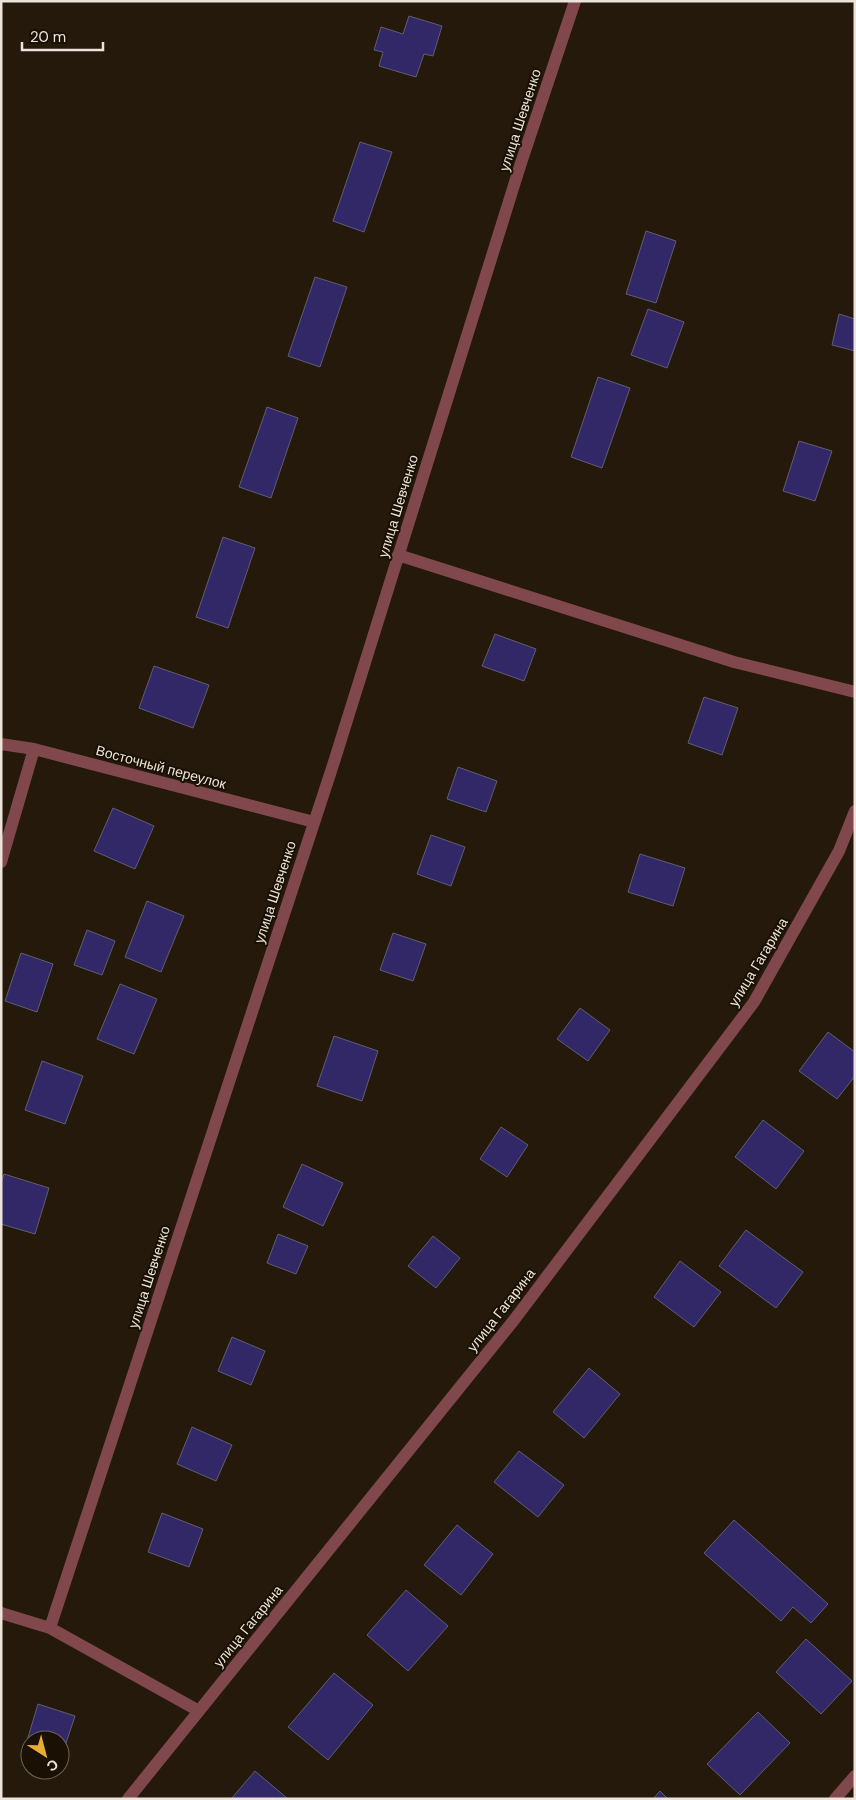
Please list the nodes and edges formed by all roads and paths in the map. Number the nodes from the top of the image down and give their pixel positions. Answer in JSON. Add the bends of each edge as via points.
{"nodes":[{"id":1,"x":575,"y":1,"type":"edge"},
{"id":2,"x":398,"y":555,"type":"junction"},
{"id":3,"x":855,"y":692,"type":"edge"},
{"id":4,"x":1,"y":744,"type":"edge"},
{"id":5,"x":34,"y":750,"type":"junction"},
{"id":6,"x":855,"y":811,"type":"edge"},
{"id":7,"x":314,"y":822,"type":"junction"},
{"id":8,"x":1,"y":862,"type":"edge"},
{"id":9,"x":1,"y":1613,"type":"edge"},
{"id":10,"x":50,"y":1628,"type":"junction"},
{"id":11,"x":199,"y":1711,"type":"junction"},
{"id":12,"x":855,"y":1776,"type":"edge"},
{"id":13,"x":128,"y":1799,"type":"edge"},
{"id":14,"x":835,"y":1799,"type":"edge"}],
"edges":[{"from":1,"to":2,"type":"street","name":"улица Шевченко"},
{"from":2,"to":3,"type":"street","via":[[734,662]]},
{"from":2,"to":7,"type":"street","name":"улица Шевченко"},
{"from":4,"to":5,"type":"street","name":"Восточный переулок"},
{"from":5,"to":7,"type":"street","name":"Восточный переулок"},
{"from":5,"to":8,"type":"street"},
{"from":6,"to":11,"type":"street","name":"улица Гагарина","via":[[839,851],[754,1002],[514,1320]]},
{"from":7,"to":10,"type":"street","name":"улица Шевченко"},
{"from":9,"to":10,"type":"street"},
{"from":10,"to":11,"type":"street"},
{"from":11,"to":13,"type":"street","name":"улица Гагарина"},
{"from":12,"to":14,"type":"street"}]}
